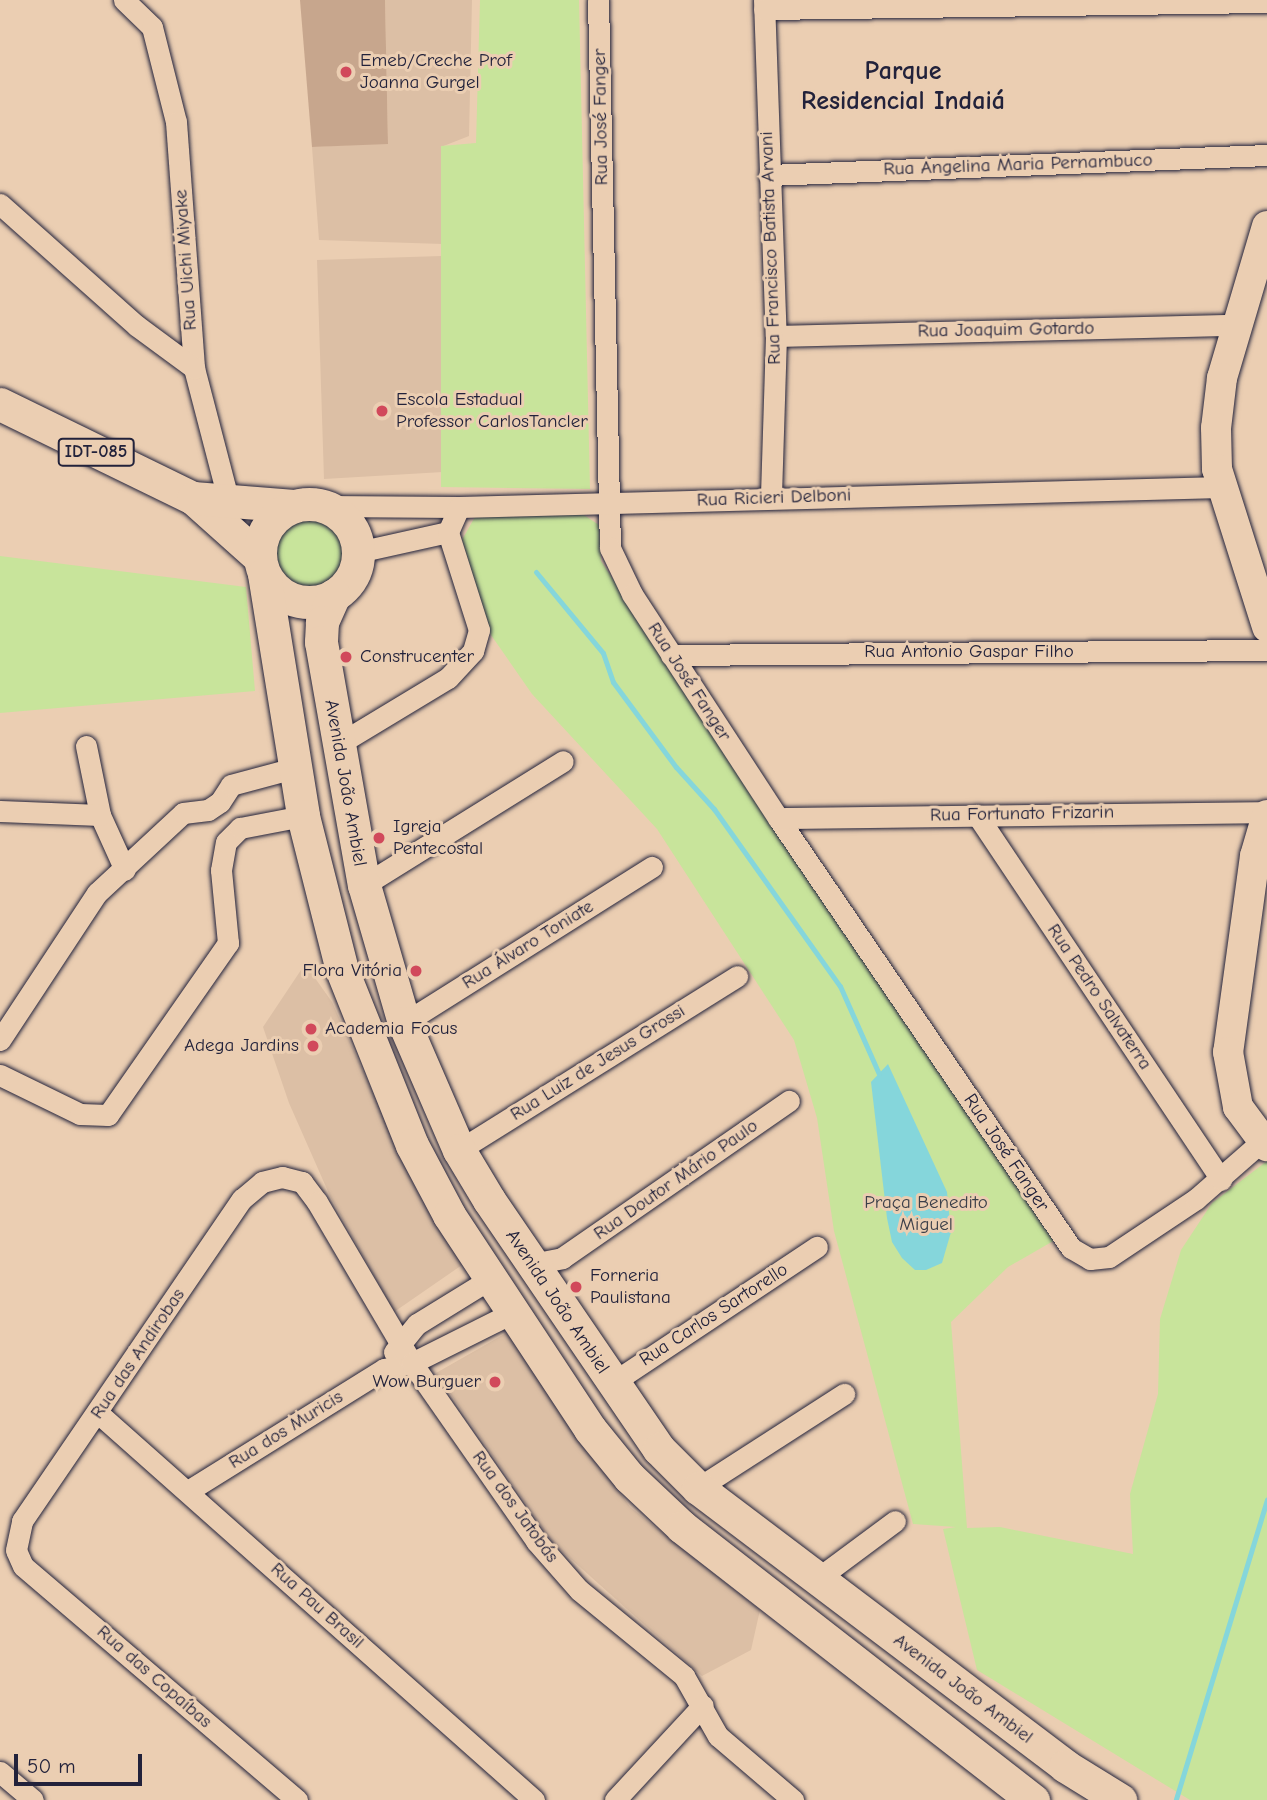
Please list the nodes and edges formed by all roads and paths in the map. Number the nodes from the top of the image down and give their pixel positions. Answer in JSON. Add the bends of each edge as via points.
{"nodes":[{"id":1,"x":124,"y":0,"type":"edge"},
{"id":2,"x":598,"y":0,"type":"edge"},
{"id":3,"x":1267,"y":2,"type":"edge"},
{"id":4,"x":764,"y":4,"type":"edge"},
{"id":5,"x":1267,"y":155,"type":"edge"},
{"id":6,"x":769,"y":175,"type":"junction"},
{"id":7,"x":0,"y":204,"type":"edge"},
{"id":8,"x":1267,"y":226,"type":"edge"},
{"id":9,"x":1235,"y":325,"type":"junction"},
{"id":10,"x":776,"y":336,"type":"junction"},
{"id":11,"x":194,"y":368,"type":"junction"},
{"id":12,"x":0,"y":404,"type":"edge"},
{"id":13,"x":1222,"y":487,"type":"junction"},
{"id":14,"x":771,"y":497,"type":"junction"},
{"id":15,"x":610,"y":503,"type":"junction"},
{"id":16,"x":309,"y":506,"type":"junction"},
{"id":17,"x":458,"y":507,"type":"junction"},
{"id":18,"x":231,"y":515,"type":"junction"},
{"id":19,"x":448,"y":532,"type":"junction"},
{"id":20,"x":358,"y":552,"type":"junction"},
{"id":21,"x":262,"y":566,"type":"junction"},
{"id":22,"x":334,"y":595,"type":"junction"},
{"id":23,"x":1267,"y":626,"type":"edge"},
{"id":24,"x":1267,"y":650,"type":"edge"},
{"id":25,"x":671,"y":654,"type":"junction"},
{"id":26,"x":337,"y":744,"type":"junction"},
{"id":27,"x":86,"y":746,"type":"dead end"},
{"id":28,"x":563,"y":761,"type":"dead end"},
{"id":29,"x":294,"y":768,"type":"junction"},
{"id":30,"x":0,"y":811,"type":"edge"},
{"id":31,"x":1267,"y":813,"type":"edge"},
{"id":32,"x":100,"y":815,"type":"junction"},
{"id":33,"x":977,"y":815,"type":"junction"},
{"id":34,"x":303,"y":817,"type":"junction"},
{"id":35,"x":778,"y":818,"type":"junction"},
{"id":36,"x":652,"y":867,"type":"dead end"},
{"id":37,"x":125,"y":870,"type":"junction"},
{"id":38,"x":364,"y":886,"type":"junction"},
{"id":39,"x":737,"y":976,"type":"dead end"},
{"id":40,"x":404,"y":1023,"type":"junction"},
{"id":41,"x":0,"y":1040,"type":"edge"},
{"id":42,"x":0,"y":1075,"type":"edge"},
{"id":43,"x":789,"y":1101,"type":"dead end"},
{"id":44,"x":1264,"y":1144,"type":"edge"},
{"id":45,"x":459,"y":1150,"type":"junction"},
{"id":46,"x":282,"y":1177,"type":"joint"},
{"id":47,"x":1221,"y":1180,"type":"junction"},
{"id":48,"x":817,"y":1247,"type":"dead end"},
{"id":49,"x":547,"y":1261,"type":"junction"},
{"id":50,"x":490,"y":1279,"type":"junction"},
{"id":51,"x":550,"y":1291,"type":"junction"},
{"id":52,"x":514,"y":1312,"type":"junction"},
{"id":53,"x":399,"y":1342,"type":"junction"},
{"id":54,"x":412,"y":1363,"type":"junction"},
{"id":55,"x":384,"y":1369,"type":"junction"},
{"id":56,"x":611,"y":1382,"type":"junction"},
{"id":57,"x":844,"y":1394,"type":"dead end"},
{"id":58,"x":98,"y":1413,"type":"junction"},
{"id":59,"x":698,"y":1488,"type":"junction"},
{"id":60,"x":188,"y":1491,"type":"junction"},
{"id":61,"x":895,"y":1521,"type":"dead end"},
{"id":62,"x":16,"y":1549,"type":"joint"},
{"id":63,"x":817,"y":1579,"type":"junction"},
{"id":64,"x":703,"y":1705,"type":"junction"},
{"id":65,"x":0,"y":1772,"type":"edge"},
{"id":66,"x":33,"y":1800,"type":"edge"},
{"id":67,"x":297,"y":1800,"type":"edge"},
{"id":68,"x":534,"y":1800,"type":"edge"},
{"id":69,"x":615,"y":1800,"type":"edge"},
{"id":70,"x":793,"y":1800,"type":"edge"},
{"id":71,"x":1033,"y":1800,"type":"edge"},
{"id":72,"x":1120,"y":1800,"type":"edge"}],
"edges":[{"from":1,"to":11,"type":"street","name":"Rua Uichi Miyake","via":[[152,27],[176,122]]},
{"from":2,"to":15,"type":"street","name":"Rua José Fanger"},
{"from":3,"to":4,"type":"street"},
{"from":4,"to":6,"type":"street","name":"Rua Francisco Batista Arvani"},
{"from":5,"to":6,"type":"street","name":"Rua Angelina Maria Pernambuco"},
{"from":6,"to":10,"type":"street","name":"Rua Francisco Batista Arvani"},
{"from":7,"to":11,"type":"street","via":[[137,326]]},
{"from":8,"to":9,"type":"main road"},
{"from":9,"to":10,"type":"street","name":"Rua Joaquim Gotardo"},
{"from":9,"to":13,"type":"main road","via":[[1216,428]]},
{"from":10,"to":14,"type":"street","name":"Rua Francisco Batista Arvani"},
{"from":11,"to":18,"type":"street","name":"Rua Uichi Miyake"},
{"from":12,"to":18,"type":"main road","number":"IDT-085"},
{"from":13,"to":14,"type":"street","name":"Rua Ricieri Delboni"},
{"from":13,"to":23,"type":"main road"},
{"from":14,"to":15,"type":"street","name":"Rua Ricieri Delboni"},
{"from":15,"to":17,"type":"street","name":"Rua Ricieri Delboni"},
{"from":15,"to":25,"type":"street","name":"Rua José Fanger","via":[[610,548],[632,594]]},
{"from":16,"to":17,"type":"street","name":"Rua Ricieri Delboni"},
{"from":16,"to":18,"type":"main road"},
{"from":16,"to":20,"type":"main road","via":[[351,526]]},
{"from":16,"to":21,"type":"main road","via":[[267,526]]},
{"from":17,"to":19,"type":"street"},
{"from":18,"to":21,"type":"main road"},
{"from":19,"to":20,"type":"street"},
{"from":19,"to":26,"type":"street","via":[[479,630],[473,651],[448,678]]},
{"from":20,"to":22,"type":"main road","name":"Avenida João Ambiel","via":[[355,572]]},
{"from":21,"to":22,"type":"main road","via":[[273,587],[294,599],[318,601]]},
{"from":21,"to":29,"type":"main road","via":[[284,676]]},
{"from":22,"to":26,"type":"main road","name":"Avenida João Ambiel","via":[[322,622],[321,642]]},
{"from":24,"to":25,"type":"street","name":"Rua Antonio Gaspar Filho"},
{"from":25,"to":35,"type":"street","name":"Rua José Fanger"},
{"from":26,"to":38,"type":"main road","name":"Avenida João Ambiel"},
{"from":27,"to":32,"type":"street"},
{"from":28,"to":38,"type":"street"},
{"from":29,"to":34,"type":"main road"},
{"from":29,"to":37,"type":"street","via":[[230,785],[220,802],[208,810],[183,813]]},
{"from":30,"to":32,"type":"street"},
{"from":31,"to":33,"type":"street","name":"Rua Fortunato Frizarin"},
{"from":31,"to":44,"type":"main road","via":[[1255,856],[1228,1052],[1238,1107]]},
{"from":32,"to":37,"type":"street"},
{"from":33,"to":35,"type":"street","name":"Rua Fortunato Frizarin"},
{"from":33,"to":47,"type":"street","name":"Rua Pedro Salvaterra"},
{"from":34,"to":42,"type":"street","via":[[240,828],[226,842],[221,870],[228,943],[108,1115],[80,1114]]},
{"from":34,"to":50,"type":"main road","via":[[342,970],[379,1069],[418,1157]]},
{"from":35,"to":47,"type":"street","name":"Rua José Fanger","via":[[1071,1248],[1090,1259],[1109,1256]]},
{"from":36,"to":40,"type":"street","name":"Rua Álvaro Toniate"},
{"from":37,"to":41,"type":"street","via":[[97,894]]},
{"from":38,"to":40,"type":"main road","name":"Avenida João Ambiel"},
{"from":39,"to":45,"type":"street","name":"Rua Luiz de Jesus Grossi"},
{"from":40,"to":45,"type":"main road","name":"Avenida João Ambiel"},
{"from":43,"to":49,"type":"street","name":"Rua Doutor Mário Paulo"},
{"from":44,"to":47,"type":"street"},
{"from":45,"to":49,"type":"main road","name":"Avenida João Ambiel"},
{"from":46,"to":53,"type":"street","name":"Rua dos Jatobás","via":[[302,1182],[317,1202]]},
{"from":46,"to":58,"type":"street","name":"Rua das Andirobas","via":[[262,1182],[242,1199]]},
{"from":48,"to":56,"type":"street","name":"Rua Carlos Sartorello"},
{"from":49,"to":50,"type":"main road","via":[[512,1264]]},
{"from":49,"to":51,"type":"main road","name":"Avenida João Ambiel"},
{"from":50,"to":52,"type":"main road"},
{"from":50,"to":53,"type":"street","name":"Rua dos Muricis","via":[[417,1324]]},
{"from":51,"to":52,"type":"main road","via":[[539,1308]]},
{"from":51,"to":56,"type":"main road","name":"Avenida João Ambiel"},
{"from":52,"to":54,"type":"street","name":"Rua dos Muricis"},
{"from":52,"to":71,"type":"main road","via":[[590,1429],[655,1502],[864,1672]]},
{"from":53,"to":54,"type":"street","name":"Rua dos Jatobás"},
{"from":53,"to":55,"type":"street","name":"Rua dos Muricis"},
{"from":54,"to":55,"type":"street","name":"Rua dos Muricis"},
{"from":54,"to":64,"type":"street","name":"Rua dos Jatobás","via":[[536,1541],[579,1590],[684,1676]]},
{"from":55,"to":60,"type":"street","name":"Rua dos Muricis"},
{"from":56,"to":59,"type":"main road","name":"Avenida João Ambiel","via":[[659,1449]]},
{"from":57,"to":59,"type":"street"},
{"from":58,"to":60,"type":"street","name":"Rua Pau Brasil"},
{"from":58,"to":62,"type":"street","name":"Rua das Andirobas","via":[[22,1521]]},
{"from":59,"to":63,"type":"main road","name":"Avenida João Ambiel"},
{"from":60,"to":68,"type":"street","name":"Rua Pau Brasil"},
{"from":61,"to":63,"type":"street"},
{"from":62,"to":67,"type":"street","name":"Rua das Copaíbas","via":[[23,1566]]},
{"from":63,"to":72,"type":"main road","name":"Avenida João Ambiel","via":[[1065,1766]]},
{"from":64,"to":69,"type":"street"},
{"from":64,"to":70,"type":"street","name":"Rua dos Jatobás","via":[[718,1736]]},
{"from":65,"to":66,"type":"street"}]}
